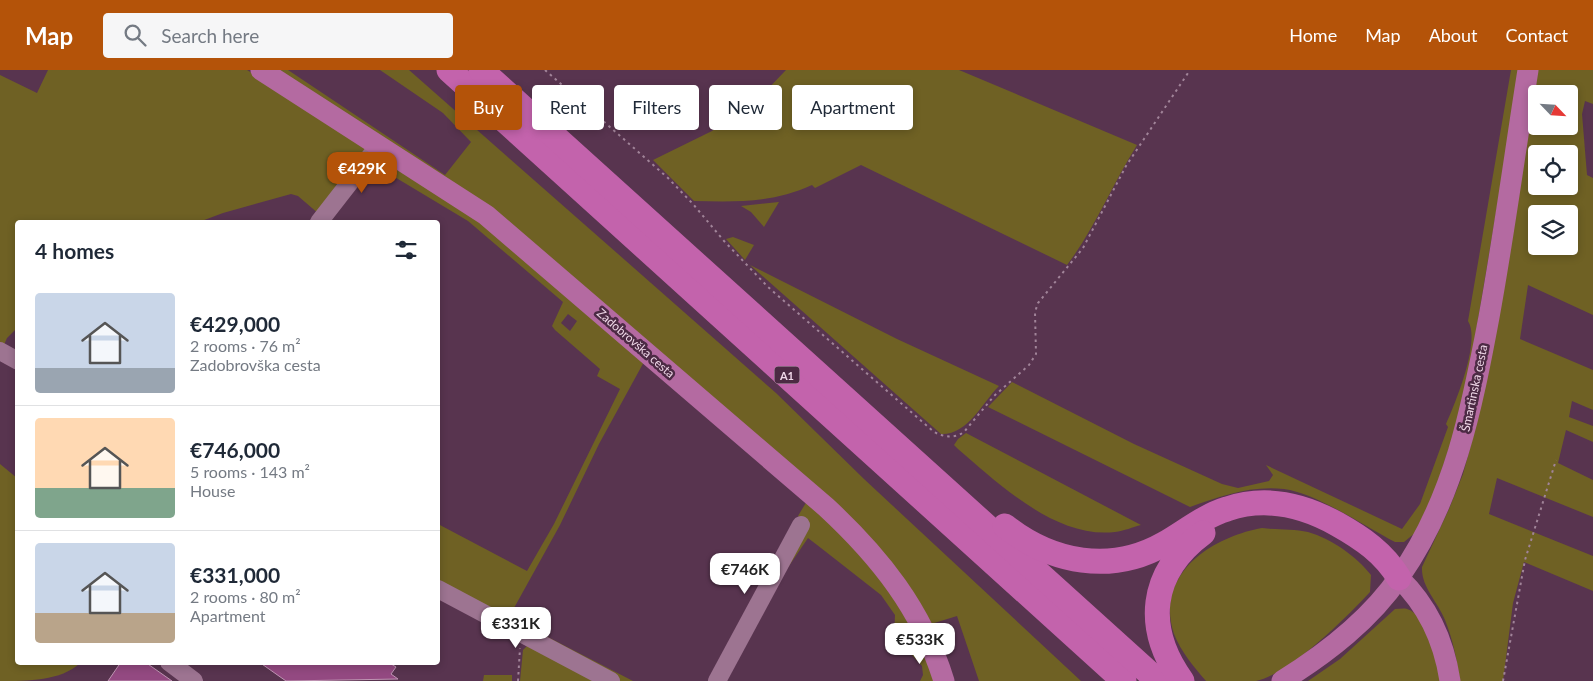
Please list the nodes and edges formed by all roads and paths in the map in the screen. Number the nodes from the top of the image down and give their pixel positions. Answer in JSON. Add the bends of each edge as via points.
{"nodes":[{"id":1,"x":261,"y":70,"type":"edge"},
{"id":2,"x":449,"y":70,"type":"edge"},
{"id":3,"x":481,"y":70,"type":"edge"},
{"id":4,"x":545,"y":70,"type":"edge"},
{"id":5,"x":1190,"y":70,"type":"edge"},
{"id":6,"x":1528,"y":70,"type":"edge"},
{"id":7,"x":379,"y":145,"type":"junction"},
{"id":8,"x":321,"y":220,"type":"edge"},
{"id":9,"x":0,"y":350,"type":"edge"},
{"id":10,"x":15,"y":359,"type":"edge"},
{"id":11,"x":1556,"y":460,"type":"dead end"},
{"id":12,"x":931,"y":475,"type":"junction"},
{"id":13,"x":801,"y":525,"type":"dead end"},
{"id":14,"x":1399,"y":578,"type":"junction"},
{"id":15,"x":440,"y":589,"type":"edge"},
{"id":16,"x":521,"y":633,"type":"junction"},
{"id":17,"x":175,"y":665,"type":"edge"},
{"id":18,"x":194,"y":681,"type":"edge"},
{"id":19,"x":518,"y":681,"type":"edge"},
{"id":20,"x":611,"y":681,"type":"edge"},
{"id":21,"x":718,"y":681,"type":"edge"},
{"id":22,"x":944,"y":681,"type":"edge"},
{"id":23,"x":1124,"y":681,"type":"edge"},
{"id":24,"x":1158,"y":681,"type":"edge"},
{"id":25,"x":1182,"y":681,"type":"edge"},
{"id":26,"x":1282,"y":681,"type":"edge"},
{"id":27,"x":1450,"y":681,"type":"edge"},
{"id":28,"x":1503,"y":681,"type":"edge"}],
"edges":[{"from":1,"to":7,"type":"main road","name":"Zadobrovška cesta"},
{"from":2,"to":23,"type":"highway","number":"A1"},
{"from":3,"to":12,"type":"highway","number":"A1"},
{"from":4,"to":5,"type":"path","via":[[668,178],[768,287],[942,436],[958,436],[964,432],[1036,354],[1035,312],[1038,303],[1083,248],[1126,166]]},
{"from":6,"to":14,"type":"main road","name":"Šmartinska cesta","via":[[1496,279],[1465,432],[1435,516]]},
{"from":7,"to":8,"type":"street"},
{"from":7,"to":22,"type":"main road","name":"Zadobrovška cesta","via":[[512,235],[857,536],[912,607],[929,638]]},
{"from":9,"to":10,"type":"street"},
{"from":11,"to":28,"type":"path","via":[[1525,560]]},
{"from":12,"to":14,"type":"highway","via":[[967,494],[1023,539],[1074,560],[1098,563],[1138,556],[1213,514],[1240,505],[1271,502],[1297,506],[1344,528],[1383,555]]},
{"from":12,"to":24,"type":"highway","number":"A1"},
{"from":13,"to":21,"type":"street"},
{"from":14,"to":25,"type":"highway","via":[[1337,538],[1291,517],[1258,514],[1217,525],[1181,551],[1166,573],[1158,598],[1159,634]]},
{"from":14,"to":26,"type":"main road","name":"Šmartinska cesta","via":[[1339,642]]},
{"from":14,"to":27,"type":"main road","via":[[1421,601],[1430,617],[1444,652]]},
{"from":15,"to":16,"type":"street"},
{"from":16,"to":19,"type":"path"},
{"from":16,"to":20,"type":"street"},
{"from":17,"to":18,"type":"street"}]}
